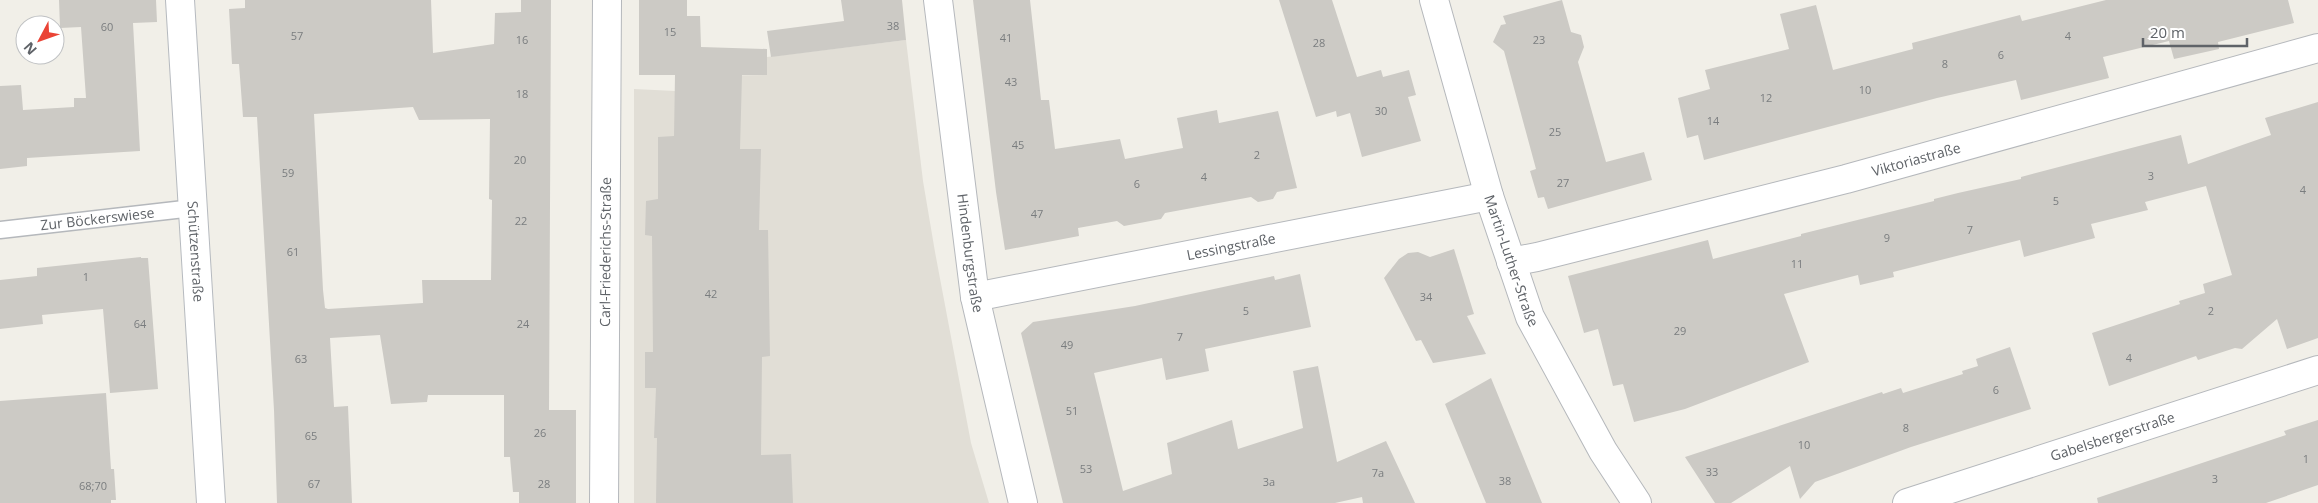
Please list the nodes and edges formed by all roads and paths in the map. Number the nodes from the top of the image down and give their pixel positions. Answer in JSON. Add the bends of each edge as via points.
{"nodes":[{"id":1,"x":180,"y":0,"type":"edge"},
{"id":2,"x":606,"y":0,"type":"edge"},
{"id":3,"x":938,"y":0,"type":"edge"},
{"id":4,"x":1434,"y":0,"type":"edge"},
{"id":5,"x":2318,"y":48,"type":"edge"},
{"id":6,"x":1489,"y":196,"type":"junction"},
{"id":7,"x":193,"y":208,"type":"junction"},
{"id":8,"x":0,"y":230,"type":"edge"},
{"id":9,"x":1511,"y":262,"type":"junction"},
{"id":10,"x":975,"y":296,"type":"junction"},
{"id":11,"x":2318,"y":370,"type":"edge"},
{"id":12,"x":211,"y":503,"type":"edge"},
{"id":13,"x":604,"y":503,"type":"edge"},
{"id":14,"x":1024,"y":503,"type":"edge"},
{"id":15,"x":1637,"y":503,"type":"edge"},
{"id":16,"x":1907,"y":503,"type":"edge"}],
"edges":[{"from":1,"to":7,"type":"street","name":"Schützenstraße"},
{"from":2,"to":13,"type":"street","name":"Carl-Friederichs-Straße"},
{"from":3,"to":10,"type":"street","name":"Hindenburgstraße"},
{"from":4,"to":6,"type":"street","name":"Martin-Luther-Straße"},
{"from":5,"to":9,"type":"street","name":"Viktoriastraße","via":[[1846,179]]},
{"from":6,"to":9,"type":"street","name":"Martin-Luther-Straße"},
{"from":6,"to":10,"type":"street","name":"Lessingstraße"},
{"from":7,"to":8,"type":"lane","name":"Zur Böckerswiese"},
{"from":7,"to":12,"type":"street","name":"Schützenstraße"},
{"from":9,"to":15,"type":"street","name":"Martin-Luther-Straße","via":[[1530,317],[1603,450]]},
{"from":10,"to":14,"type":"street","name":"Hindenburgstraße"},
{"from":11,"to":16,"type":"street","name":"Gabelsbergerstraße"}]}
